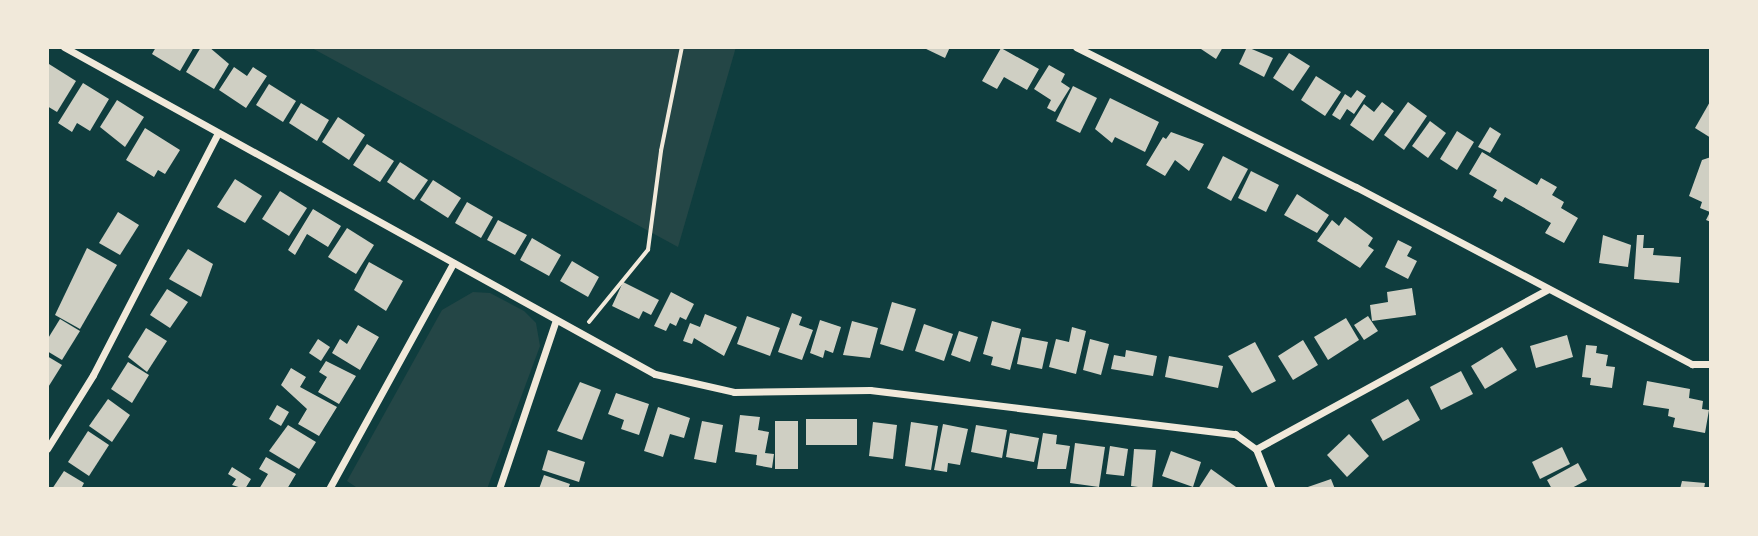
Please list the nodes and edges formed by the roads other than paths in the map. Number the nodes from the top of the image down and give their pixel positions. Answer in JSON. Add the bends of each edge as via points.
{"nodes":[{"id":1,"x":64,"y":47,"type":"edge"},
{"id":2,"x":1076,"y":47,"type":"edge"},
{"id":3,"x":217,"y":135,"type":"junction"},
{"id":4,"x":453,"y":263,"type":"junction"},
{"id":5,"x":1547,"y":290,"type":"junction"},
{"id":6,"x":556,"y":320,"type":"junction"},
{"id":7,"x":1711,"y":364,"type":"edge"},
{"id":8,"x":47,"y":449,"type":"edge"},
{"id":9,"x":1256,"y":449,"type":"junction"},
{"id":10,"x":329,"y":489,"type":"edge"},
{"id":11,"x":499,"y":489,"type":"edge"},
{"id":12,"x":1272,"y":489,"type":"edge"}],
"edges":[{"from":1,"to":3,"type":"street"},
{"from":2,"to":5,"type":"street","via":[[1356,187]]},
{"from":3,"to":4,"type":"street"},
{"from":3,"to":8,"type":"street","via":[[93,374]]},
{"from":4,"to":6,"type":"street"},
{"from":4,"to":10,"type":"street"},
{"from":5,"to":7,"type":"street","via":[[1692,364]]},
{"from":5,"to":9,"type":"street"},
{"from":6,"to":9,"type":"street","via":[[655,374],[734,392],[870,390],[1235,434]]},
{"from":6,"to":11,"type":"street"},
{"from":9,"to":12,"type":"street"}]}
